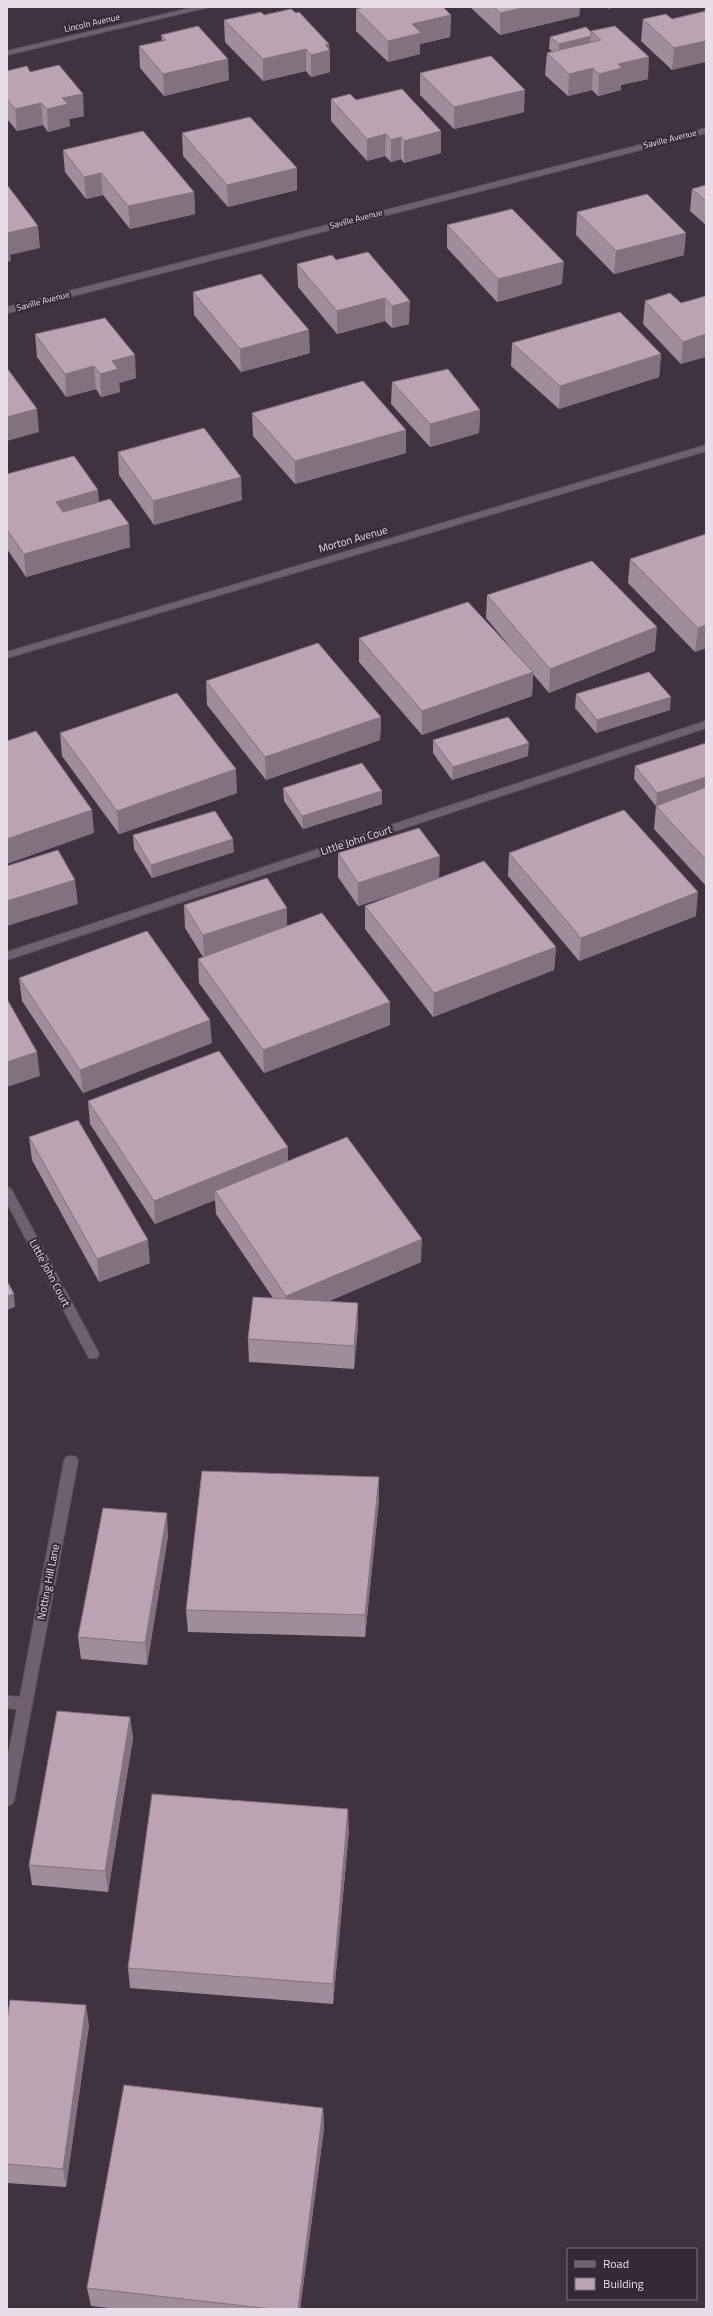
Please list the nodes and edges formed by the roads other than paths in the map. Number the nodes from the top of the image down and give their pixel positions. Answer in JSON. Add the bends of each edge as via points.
{"nodes":[{"id":1,"x":206,"y":7,"type":"edge"},
{"id":2,"x":7,"y":53,"type":"edge"},
{"id":3,"x":706,"y":130,"type":"edge"},
{"id":4,"x":7,"y":310,"type":"edge"},
{"id":5,"x":706,"y":448,"type":"edge"},
{"id":6,"x":7,"y":655,"type":"edge"},
{"id":7,"x":706,"y":724,"type":"edge"},
{"id":8,"x":7,"y":956,"type":"edge"},
{"id":9,"x":7,"y":1192,"type":"edge"},
{"id":10,"x":93,"y":1354,"type":"dead end"},
{"id":11,"x":70,"y":1461,"type":"dead end"},
{"id":12,"x":7,"y":1702,"type":"edge"},
{"id":13,"x":25,"y":1703,"type":"junction"},
{"id":14,"x":7,"y":1800,"type":"edge"}],
"edges":[{"from":1,"to":2,"type":"street","name":"Lincoln Avenue"},
{"from":3,"to":4,"type":"street","name":"Saville Avenue"},
{"from":5,"to":6,"type":"street","name":"Morton Avenue"},
{"from":7,"to":8,"type":"street","name":"Little John Court"},
{"from":9,"to":10,"type":"street","name":"Little John Court"},
{"from":11,"to":13,"type":"street","name":"Notting Hill Lane"},
{"from":12,"to":13,"type":"street"},
{"from":13,"to":14,"type":"street","name":"Notting Hill Lane"}]}
